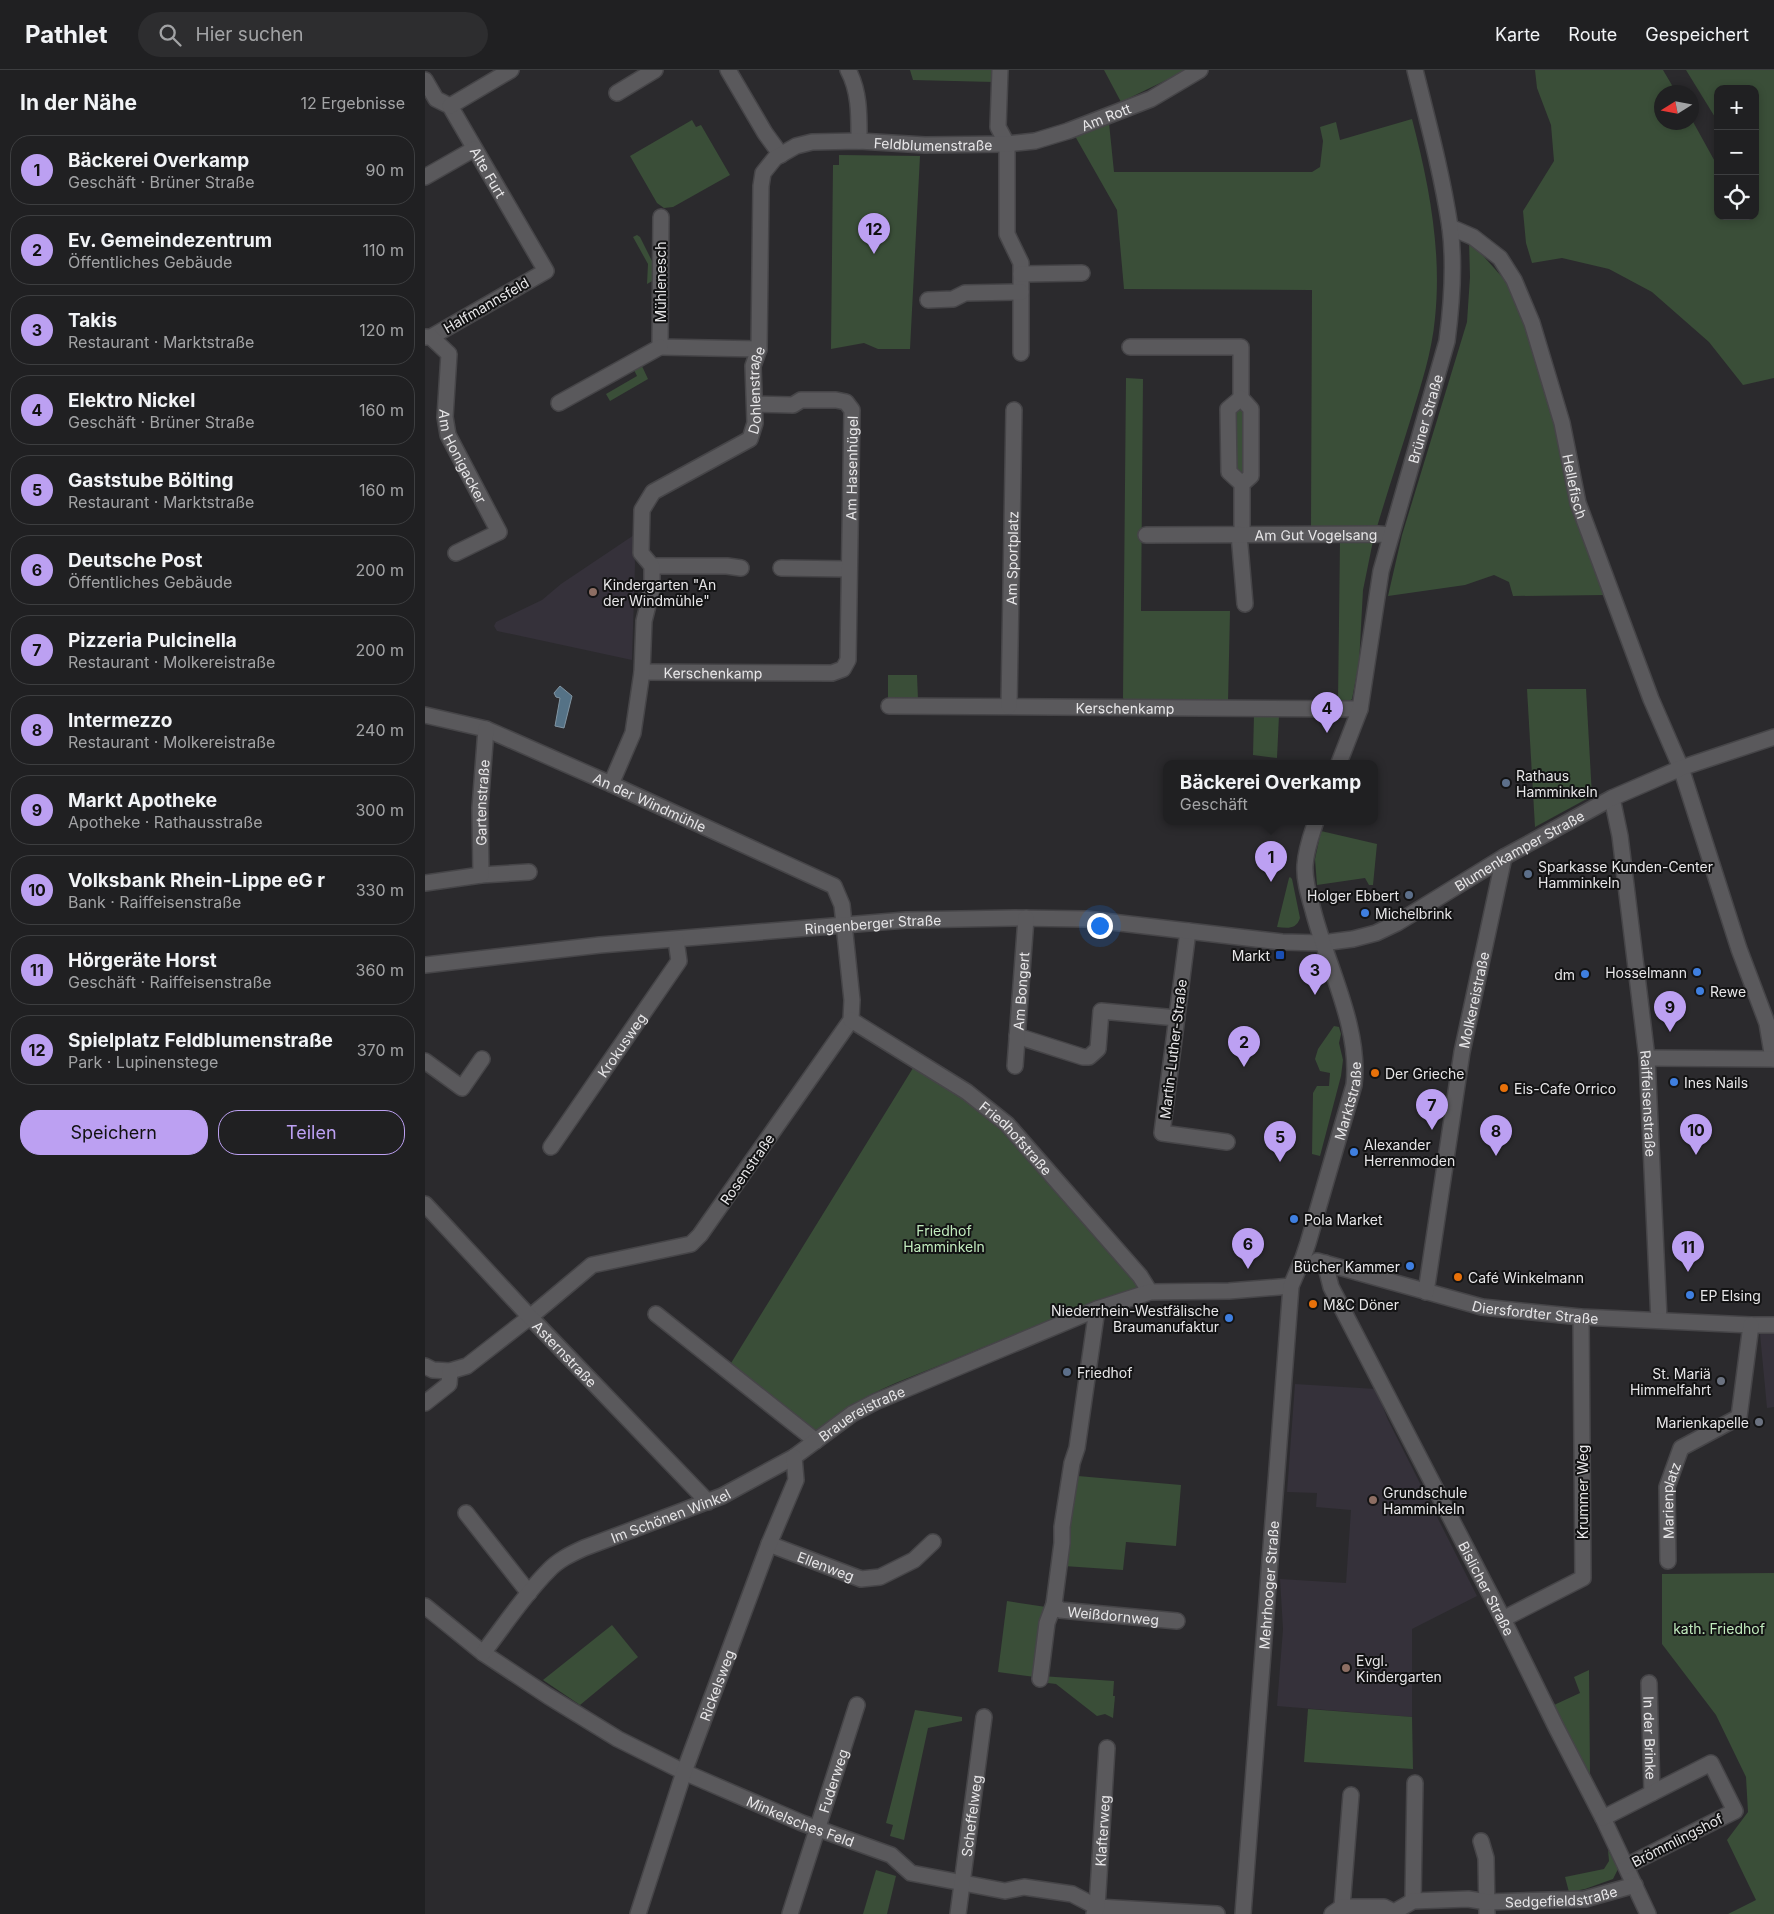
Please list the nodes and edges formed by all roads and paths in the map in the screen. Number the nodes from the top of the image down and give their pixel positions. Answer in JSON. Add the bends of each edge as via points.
{"nodes":[{"id":1,"x":511,"y":70,"type":"edge"},
{"id":2,"x":655,"y":70,"type":"edge"},
{"id":3,"x":727,"y":70,"type":"edge"},
{"id":4,"x":848,"y":70,"type":"edge"},
{"id":5,"x":999,"y":70,"type":"edge"},
{"id":6,"x":1200,"y":70,"type":"edge"},
{"id":7,"x":1415,"y":70,"type":"edge"},
{"id":8,"x":425,"y":80,"type":"edge"},
{"id":9,"x":617,"y":92,"type":"dead end"},
{"id":10,"x":451,"y":106,"type":"junction"},
{"id":11,"x":859,"y":141,"type":"junction"},
{"id":12,"x":1007,"y":144,"type":"junction"},
{"id":13,"x":474,"y":149,"type":"junction"},
{"id":14,"x":781,"y":155,"type":"junction"},
{"id":15,"x":425,"y":177,"type":"edge"},
{"id":16,"x":661,"y":217,"type":"dead end"},
{"id":17,"x":1450,"y":227,"type":"junction"},
{"id":18,"x":546,"y":271,"type":"joint"},
{"id":19,"x":1082,"y":273,"type":"dead end"},
{"id":20,"x":1021,"y":274,"type":"junction"},
{"id":21,"x":1021,"y":292,"type":"junction"},
{"id":22,"x":928,"y":300,"type":"dead end"},
{"id":23,"x":428,"y":337,"type":"edge"},
{"id":24,"x":661,"y":347,"type":"junction"},
{"id":25,"x":1130,"y":347,"type":"dead end"},
{"id":26,"x":759,"y":349,"type":"junction"},
{"id":27,"x":1021,"y":353,"type":"dead end"},
{"id":28,"x":1241,"y":398,"type":"junction"},
{"id":29,"x":559,"y":403,"type":"dead end"},
{"id":30,"x":755,"y":404,"type":"junction"},
{"id":31,"x":1014,"y":410,"type":"dead end"},
{"id":32,"x":1242,"y":484,"type":"junction"},
{"id":33,"x":1240,"y":534,"type":"junction"},
{"id":34,"x":1146,"y":535,"type":"dead end"},
{"id":35,"x":1391,"y":535,"type":"junction"},
{"id":36,"x":456,"y":553,"type":"dead end"},
{"id":37,"x":652,"y":566,"type":"junction"},
{"id":38,"x":741,"y":568,"type":"dead end"},
{"id":39,"x":781,"y":568,"type":"dead end"},
{"id":40,"x":849,"y":569,"type":"junction"},
{"id":41,"x":1245,"y":604,"type":"dead end"},
{"id":42,"x":843,"y":669,"type":"joint"},
{"id":43,"x":642,"y":672,"type":"junction"},
{"id":44,"x":889,"y":706,"type":"dead end"},
{"id":45,"x":1009,"y":706,"type":"junction"},
{"id":46,"x":1360,"y":709,"type":"junction"},
{"id":47,"x":425,"y":715,"type":"edge"},
{"id":48,"x":486,"y":729,"type":"junction"},
{"id":49,"x":1774,"y":737,"type":"edge"},
{"id":50,"x":1340,"y":760,"type":"edge"},
{"id":51,"x":1681,"y":768,"type":"junction"},
{"id":52,"x":611,"y":784,"type":"junction"},
{"id":53,"x":1612,"y":798,"type":"junction"},
{"id":54,"x":1314,"y":825,"type":"edge"},
{"id":55,"x":1504,"y":857,"type":"junction"},
{"id":56,"x":529,"y":872,"type":"dead end"},
{"id":57,"x":481,"y":875,"type":"junction"},
{"id":58,"x":425,"y":883,"type":"edge"},
{"id":59,"x":1025,"y":918,"type":"junction"},
{"id":60,"x":844,"y":926,"type":"junction"},
{"id":61,"x":1188,"y":930,"type":"junction"},
{"id":62,"x":676,"y":940,"type":"junction"},
{"id":63,"x":1322,"y":943,"type":"junction"},
{"id":64,"x":425,"y":964,"type":"edge"},
{"id":65,"x":1177,"y":1018,"type":"junction"},
{"id":66,"x":851,"y":1020,"type":"junction"},
{"id":67,"x":1017,"y":1036,"type":"junction"},
{"id":68,"x":1647,"y":1058,"type":"junction"},
{"id":69,"x":1773,"y":1059,"type":"edge"},
{"id":70,"x":482,"y":1060,"type":"dead end"},
{"id":71,"x":425,"y":1061,"type":"edge"},
{"id":72,"x":1015,"y":1066,"type":"dead end"},
{"id":73,"x":1227,"y":1142,"type":"dead end"},
{"id":74,"x":551,"y":1147,"type":"dead end"},
{"id":75,"x":425,"y":1204,"type":"edge"},
{"id":76,"x":1303,"y":1258,"type":"junction"},
{"id":77,"x":1325,"y":1263,"type":"junction"},
{"id":78,"x":1291,"y":1286,"type":"junction"},
{"id":79,"x":1150,"y":1292,"type":"junction"},
{"id":80,"x":1426,"y":1292,"type":"junction"},
{"id":81,"x":1097,"y":1309,"type":"junction"},
{"id":82,"x":656,"y":1314,"type":"dead end"},
{"id":83,"x":530,"y":1317,"type":"junction"},
{"id":84,"x":1581,"y":1317,"type":"junction"},
{"id":85,"x":1659,"y":1320,"type":"junction"},
{"id":86,"x":1751,"y":1325,"type":"junction"},
{"id":87,"x":1774,"y":1325,"type":"edge"},
{"id":88,"x":425,"y":1366,"type":"edge"},
{"id":89,"x":450,"y":1371,"type":"junction"},
{"id":90,"x":425,"y":1403,"type":"edge"},
{"id":91,"x":817,"y":1441,"type":"junction"},
{"id":92,"x":795,"y":1457,"type":"junction"},
{"id":93,"x":709,"y":1502,"type":"junction"},
{"id":94,"x":466,"y":1513,"type":"dead end"},
{"id":95,"x":933,"y":1542,"type":"dead end"},
{"id":96,"x":769,"y":1544,"type":"junction"},
{"id":97,"x":1669,"y":1561,"type":"dead end"},
{"id":98,"x":529,"y":1592,"type":"junction"},
{"id":99,"x":1054,"y":1604,"type":"junction"},
{"id":100,"x":425,"y":1606,"type":"edge"},
{"id":101,"x":1503,"y":1619,"type":"junction"},
{"id":102,"x":1177,"y":1621,"type":"dead end"},
{"id":103,"x":483,"y":1653,"type":"junction"},
{"id":104,"x":1039,"y":1679,"type":"dead end"},
{"id":105,"x":1649,"y":1683,"type":"dead end"},
{"id":106,"x":857,"y":1705,"type":"dead end"},
{"id":107,"x":984,"y":1717,"type":"dead end"},
{"id":108,"x":1107,"y":1748,"type":"dead end"},
{"id":109,"x":1711,"y":1763,"type":"joint"},
{"id":110,"x":684,"y":1772,"type":"junction"},
{"id":111,"x":1415,"y":1783,"type":"dead end"},
{"id":112,"x":1652,"y":1793,"type":"junction"},
{"id":113,"x":1351,"y":1795,"type":"dead end"},
{"id":114,"x":1603,"y":1818,"type":"junction"},
{"id":115,"x":818,"y":1828,"type":"junction"},
{"id":116,"x":1481,"y":1841,"type":"dead end"},
{"id":117,"x":1626,"y":1866,"type":"junction"},
{"id":118,"x":963,"y":1884,"type":"junction"},
{"id":119,"x":1635,"y":1885,"type":"junction"},
{"id":120,"x":1413,"y":1901,"type":"junction"},
{"id":121,"x":1487,"y":1908,"type":"edge"},
{"id":122,"x":1095,"y":1910,"type":"edge"},
{"id":123,"x":1337,"y":1910,"type":"edge"},
{"id":124,"x":1394,"y":1913,"type":"edge"},
{"id":125,"x":638,"y":1914,"type":"edge"},
{"id":126,"x":790,"y":1914,"type":"edge"},
{"id":127,"x":958,"y":1914,"type":"edge"},
{"id":128,"x":1217,"y":1914,"type":"edge"},
{"id":129,"x":1243,"y":1914,"type":"edge"},
{"id":130,"x":1648,"y":1914,"type":"edge"}],
"edges":[{"from":1,"to":10,"type":"street"},
{"from":2,"to":9,"type":"street"},
{"from":3,"to":14,"type":"street"},
{"from":4,"to":11,"type":"street","name":"Feldblumenstraße","via":[[860,110]]},
{"from":5,"to":12,"type":"street","via":[[998,127]]},
{"from":6,"to":12,"type":"street","name":"Am Rott","via":[[1151,99],[1035,141]]},
{"from":7,"to":17,"type":"street","name":"Brüner Straße"},
{"from":8,"to":10,"type":"street","name":"Alte Furt","via":[[436,99]]},
{"from":10,"to":13,"type":"street","name":"Alte Furt"},
{"from":11,"to":12,"type":"street","name":"Feldblumenstraße"},
{"from":11,"to":14,"type":"street","name":"Feldblumenstraße","via":[[812,142]]},
{"from":12,"to":20,"type":"street","via":[[1007,234],[1021,263]]},
{"from":13,"to":15,"type":"street"},
{"from":13,"to":18,"type":"street","name":"Alte Furt"},
{"from":14,"to":26,"type":"street","name":"Dohlenstraße","via":[[763,173],[761,186]]},
{"from":16,"to":24,"type":"street","name":"Mühlenesch"},
{"from":17,"to":35,"type":"street","name":"Brüner Straße","via":[[1452,307],[1447,341]]},
{"from":17,"to":51,"type":"street","name":"Hellefisch","via":[[1473,237],[1500,258],[1515,280],[1532,322],[1562,423],[1578,503],[1651,698]]},
{"from":18,"to":23,"type":"street","name":"Halfmannsfeld"},
{"from":19,"to":20,"type":"street"},
{"from":20,"to":21,"type":"street"},
{"from":21,"to":22,"type":"street","via":[[965,293],[953,299]]},
{"from":21,"to":27,"type":"street"},
{"from":23,"to":36,"type":"street","name":"Am Honigacker","via":[[449,354],[445,417],[448,435],[499,532]]},
{"from":24,"to":26,"type":"street"},
{"from":24,"to":29,"type":"street"},
{"from":25,"to":28,"type":"street","name":"Am Gut Vogelsang","via":[[1241,346]]},
{"from":26,"to":30,"type":"street","name":"Dohlenstraße","via":[[753,366]]},
{"from":28,"to":32,"type":"street","name":"Am Gut Vogelsang","via":[[1251,409],[1251,476]]},
{"from":28,"to":32,"type":"street","via":[[1228,409],[1228,454],[1229,472]]},
{"from":30,"to":37,"type":"street","name":"Dohlenstraße","via":[[755,423],[750,439],[653,492],[642,510],[641,527],[641,553]]},
{"from":30,"to":40,"type":"street","name":"Am Hasenhügel","via":[[793,405],[801,400],[836,400],[847,402],[852,410]]},
{"from":31,"to":45,"type":"street","name":"Am Sportplatz"},
{"from":32,"to":33,"type":"street","name":"Am Gut Vogelsang"},
{"from":33,"to":34,"type":"street","name":"Am Gut Vogelsang"},
{"from":33,"to":35,"type":"street","name":"Am Gut Vogelsang"},
{"from":33,"to":41,"type":"street","name":"Am Gut Vogelsang"},
{"from":35,"to":46,"type":"street","name":"Brüner Straße","via":[[1381,570]]},
{"from":37,"to":38,"type":"street"},
{"from":37,"to":43,"type":"street","name":"Dohlenstraße","via":[[652,589],[644,621]]},
{"from":39,"to":40,"type":"street"},
{"from":40,"to":42,"type":"street","name":"Am Hasenhügel","via":[[848,660]]},
{"from":42,"to":43,"type":"street","name":"Kerschenkamp","via":[[832,673]]},
{"from":43,"to":52,"type":"street","name":"Dohlenstraße","via":[[633,733]]},
{"from":44,"to":45,"type":"street","name":"Kerschenkamp"},
{"from":45,"to":46,"type":"street","name":"Kerschenkamp"},
{"from":46,"to":50,"type":"street","name":"Brüner Straße"},
{"from":47,"to":48,"type":"street","name":"An der Windmühle"},
{"from":48,"to":52,"type":"street","name":"An der Windmühle"},
{"from":48,"to":57,"type":"street","name":"Gartenstraße","via":[[480,808]]},
{"from":49,"to":51,"type":"street","name":"Blumenkamper Straße"},
{"from":51,"to":53,"type":"street","name":"Blumenkamper Straße"},
{"from":51,"to":69,"type":"street","name":"Hellefisch","via":[[1739,949],[1767,1023]]},
{"from":52,"to":60,"type":"street","name":"An der Windmühle","via":[[834,886],[842,905]]},
{"from":53,"to":55,"type":"street","name":"Blumenkamper Straße"},
{"from":53,"to":68,"type":"street","name":"Raiffeisenstraße","via":[[1620,836]]},
{"from":54,"to":63,"type":"street","via":[[1308,842],[1305,867],[1307,888]]},
{"from":55,"to":63,"type":"street","name":"Blumenkamper Straße","via":[[1383,930],[1353,939]]},
{"from":55,"to":80,"type":"street","name":"Molkereistraße","via":[[1462,1052]]},
{"from":56,"to":57,"type":"street"},
{"from":57,"to":58,"type":"street"},
{"from":59,"to":60,"type":"street","name":"Ringenberger Straße","via":[[906,920]]},
{"from":59,"to":61,"type":"street","name":"Ringenberger Straße","via":[[1086,919]]},
{"from":59,"to":67,"type":"street","name":"Am Bongert"},
{"from":60,"to":62,"type":"street","name":"Ringenberger Straße"},
{"from":60,"to":66,"type":"street"},
{"from":61,"to":63,"type":"street","name":"Ringenberger Straße","via":[[1282,942]]},
{"from":61,"to":65,"type":"street","name":"Martin-Luther-Straße"},
{"from":62,"to":64,"type":"street","name":"Ringenberger Straße"},
{"from":62,"to":74,"type":"street","name":"Krokusweg","via":[[679,961]]},
{"from":63,"to":76,"type":"street","name":"Marktstraße","via":[[1351,1033],[1356,1067],[1354,1085]]},
{"from":65,"to":67,"type":"street","via":[[1101,1011],[1098,1049],[1083,1057]]},
{"from":65,"to":73,"type":"street","name":"Martin-Luther-Straße","via":[[1162,1133]]},
{"from":66,"to":79,"type":"street","name":"Friedhofstraße","via":[[967,1092],[1007,1124],[1140,1276]]},
{"from":66,"to":83,"type":"street","name":"Rosenstraße","via":[[701,1235],[691,1244],[592,1265]]},
{"from":67,"to":72,"type":"street","name":"Am Bongert"},
{"from":68,"to":69,"type":"street"},
{"from":68,"to":85,"type":"street","name":"Raiffeisenstraße"},
{"from":70,"to":71,"type":"street","via":[[462,1088]]},
{"from":75,"to":83,"type":"street","name":"Asternstraße"},
{"from":76,"to":77,"type":"street","name":"Diersfordter Straße"},
{"from":76,"to":78,"type":"street","name":"Mehrhooger Straße"},
{"from":77,"to":80,"type":"street","name":"Diersfordter Straße"},
{"from":77,"to":101,"type":"street","name":"Bislicher Straße","via":[[1331,1287]]},
{"from":78,"to":79,"type":"street","name":"Brauereistraße"},
{"from":78,"to":129,"type":"street","name":"Mehrhooger Straße"},
{"from":79,"to":81,"type":"street","name":"Brauereistraße"},
{"from":80,"to":84,"type":"street","name":"Diersfordter Straße","via":[[1482,1308]]},
{"from":81,"to":91,"type":"street","name":"Brauereistraße","via":[[875,1402],[852,1414]]},
{"from":81,"to":99,"type":"street","via":[[1062,1527]]},
{"from":82,"to":91,"type":"street","name":"Brauereistraße"},
{"from":83,"to":89,"type":"street","name":"Rosenstraße","via":[[476,1360]]},
{"from":83,"to":93,"type":"street","name":"Asternstraße"},
{"from":84,"to":85,"type":"street","name":"Diersfordter Straße"},
{"from":84,"to":101,"type":"street","name":"Krummer Weg","via":[[1583,1578]]},
{"from":85,"to":86,"type":"street","name":"Diersfordter Straße"},
{"from":86,"to":87,"type":"street","name":"Diersfordter Straße"},
{"from":86,"to":97,"type":"street","name":"Marienplatz","via":[[1739,1417],[1681,1448],[1667,1487]]},
{"from":88,"to":89,"type":"street"},
{"from":89,"to":90,"type":"street","via":[[449,1384]]},
{"from":91,"to":92,"type":"street","name":"Im Schönen Winkel"},
{"from":92,"to":93,"type":"street","name":"Im Schönen Winkel"},
{"from":92,"to":96,"type":"street","name":"Rickelsweg","via":[[796,1480]]},
{"from":93,"to":98,"type":"street","name":"Im Schönen Winkel","via":[[567,1556]]},
{"from":94,"to":98,"type":"street"},
{"from":95,"to":96,"type":"street","name":"Ellenweg","via":[[915,1560],[880,1577],[861,1579]]},
{"from":96,"to":110,"type":"street","name":"Rickelsweg"},
{"from":98,"to":103,"type":"street","name":"Im Schönen Winkel"},
{"from":99,"to":102,"type":"street","name":"Weißdornweg","via":[[1060,1610]]},
{"from":99,"to":104,"type":"street","via":[[1047,1623]]},
{"from":100,"to":103,"type":"street","name":"Minkelsches Feld"},
{"from":101,"to":114,"type":"street","name":"Bislicher Straße"},
{"from":103,"to":110,"type":"street","name":"Minkelsches Feld","via":[[618,1739]]},
{"from":105,"to":112,"type":"street","name":"In der Brinke"},
{"from":106,"to":115,"type":"street","name":"Fuderweg"},
{"from":107,"to":118,"type":"street","name":"Scheffelweg"},
{"from":108,"to":122,"type":"street","name":"Klafterweg"},
{"from":109,"to":112,"type":"street","name":"In der Brinke"},
{"from":109,"to":117,"type":"street","name":"Brömmlingshof","via":[[1735,1811]]},
{"from":110,"to":115,"type":"street","name":"Minkelsches Feld"},
{"from":110,"to":125,"type":"street","name":"Rickelsweg"},
{"from":111,"to":120,"type":"street"},
{"from":112,"to":114,"type":"street","name":"In der Brinke"},
{"from":113,"to":123,"type":"street","name":"Sedgefieldstraße"},
{"from":114,"to":117,"type":"street","name":"Bislicher Straße"},
{"from":115,"to":118,"type":"street","name":"Minkelsches Feld","via":[[891,1855],[911,1873]]},
{"from":115,"to":126,"type":"street","name":"Fuderweg"},
{"from":116,"to":121,"type":"street","name":"Sedgefieldstraße","via":[[1486,1858]]},
{"from":117,"to":119,"type":"street","name":"Bislicher Straße"},
{"from":118,"to":122,"type":"street","name":"Minkelsches Feld","via":[[1005,1892],[1024,1887],[1072,1894]]},
{"from":118,"to":127,"type":"street","name":"Scheffelweg"},
{"from":119,"to":121,"type":"street","name":"Sedgefieldstraße","via":[[1585,1899]]},
{"from":119,"to":130,"type":"street","name":"Bislicher Straße"},
{"from":120,"to":121,"type":"street","name":"Sedgefieldstraße","via":[[1468,1899]]},
{"from":120,"to":124,"type":"street","name":"Sedgefieldstraße"},
{"from":122,"to":128,"type":"street","name":"Minkelsches Feld"},
{"from":123,"to":124,"type":"street","name":"Sedgefieldstraße","via":[[1384,1907]]}]}
